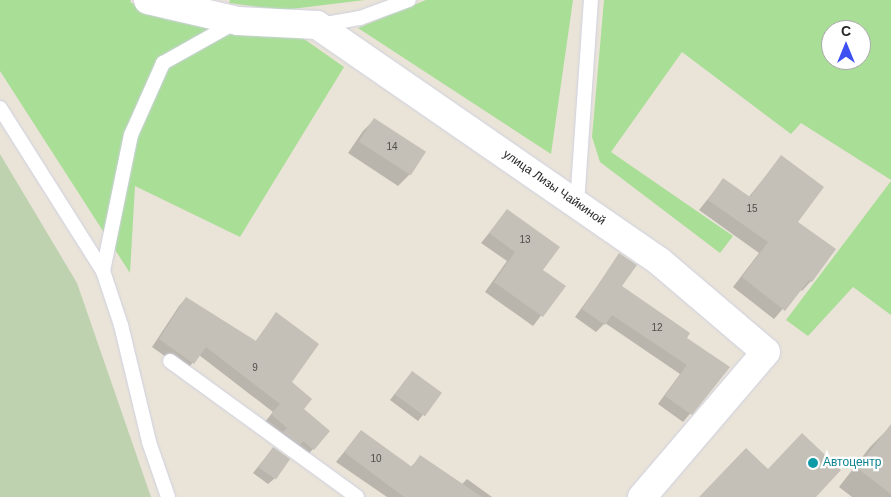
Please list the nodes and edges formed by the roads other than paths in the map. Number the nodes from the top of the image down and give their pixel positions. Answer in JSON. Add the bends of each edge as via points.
{"nodes":[{"id":1,"x":148,"y":0,"type":"edge"},
{"id":2,"x":409,"y":0,"type":"edge"},
{"id":3,"x":591,"y":0,"type":"edge"},
{"id":4,"x":238,"y":21,"type":"junction"},
{"id":5,"x":317,"y":25,"type":"junction"},
{"id":6,"x":0,"y":108,"type":"edge"},
{"id":7,"x":577,"y":204,"type":"junction"},
{"id":8,"x":104,"y":271,"type":"junction"},
{"id":9,"x":170,"y":361,"type":"dead end"},
{"id":10,"x":168,"y":497,"type":"edge"},
{"id":11,"x":356,"y":497,"type":"edge"},
{"id":12,"x":642,"y":497,"type":"edge"}],
"edges":[{"from":1,"to":4,"type":"street"},
{"from":2,"to":5,"type":"lane","via":[[360,18]]},
{"from":3,"to":7,"type":"lane"},
{"from":4,"to":5,"type":"street"},
{"from":4,"to":8,"type":"lane","via":[[163,63],[131,135]]},
{"from":5,"to":7,"type":"street","name":"улица Лизы Чайкиной"},
{"from":6,"to":8,"type":"lane"},
{"from":7,"to":12,"type":"street","name":"улица Лизы Чайкиной","via":[[659,261],[766,352]]},
{"from":8,"to":10,"type":"lane","via":[[121,325],[149,442]]},
{"from":9,"to":11,"type":"lane"}]}
